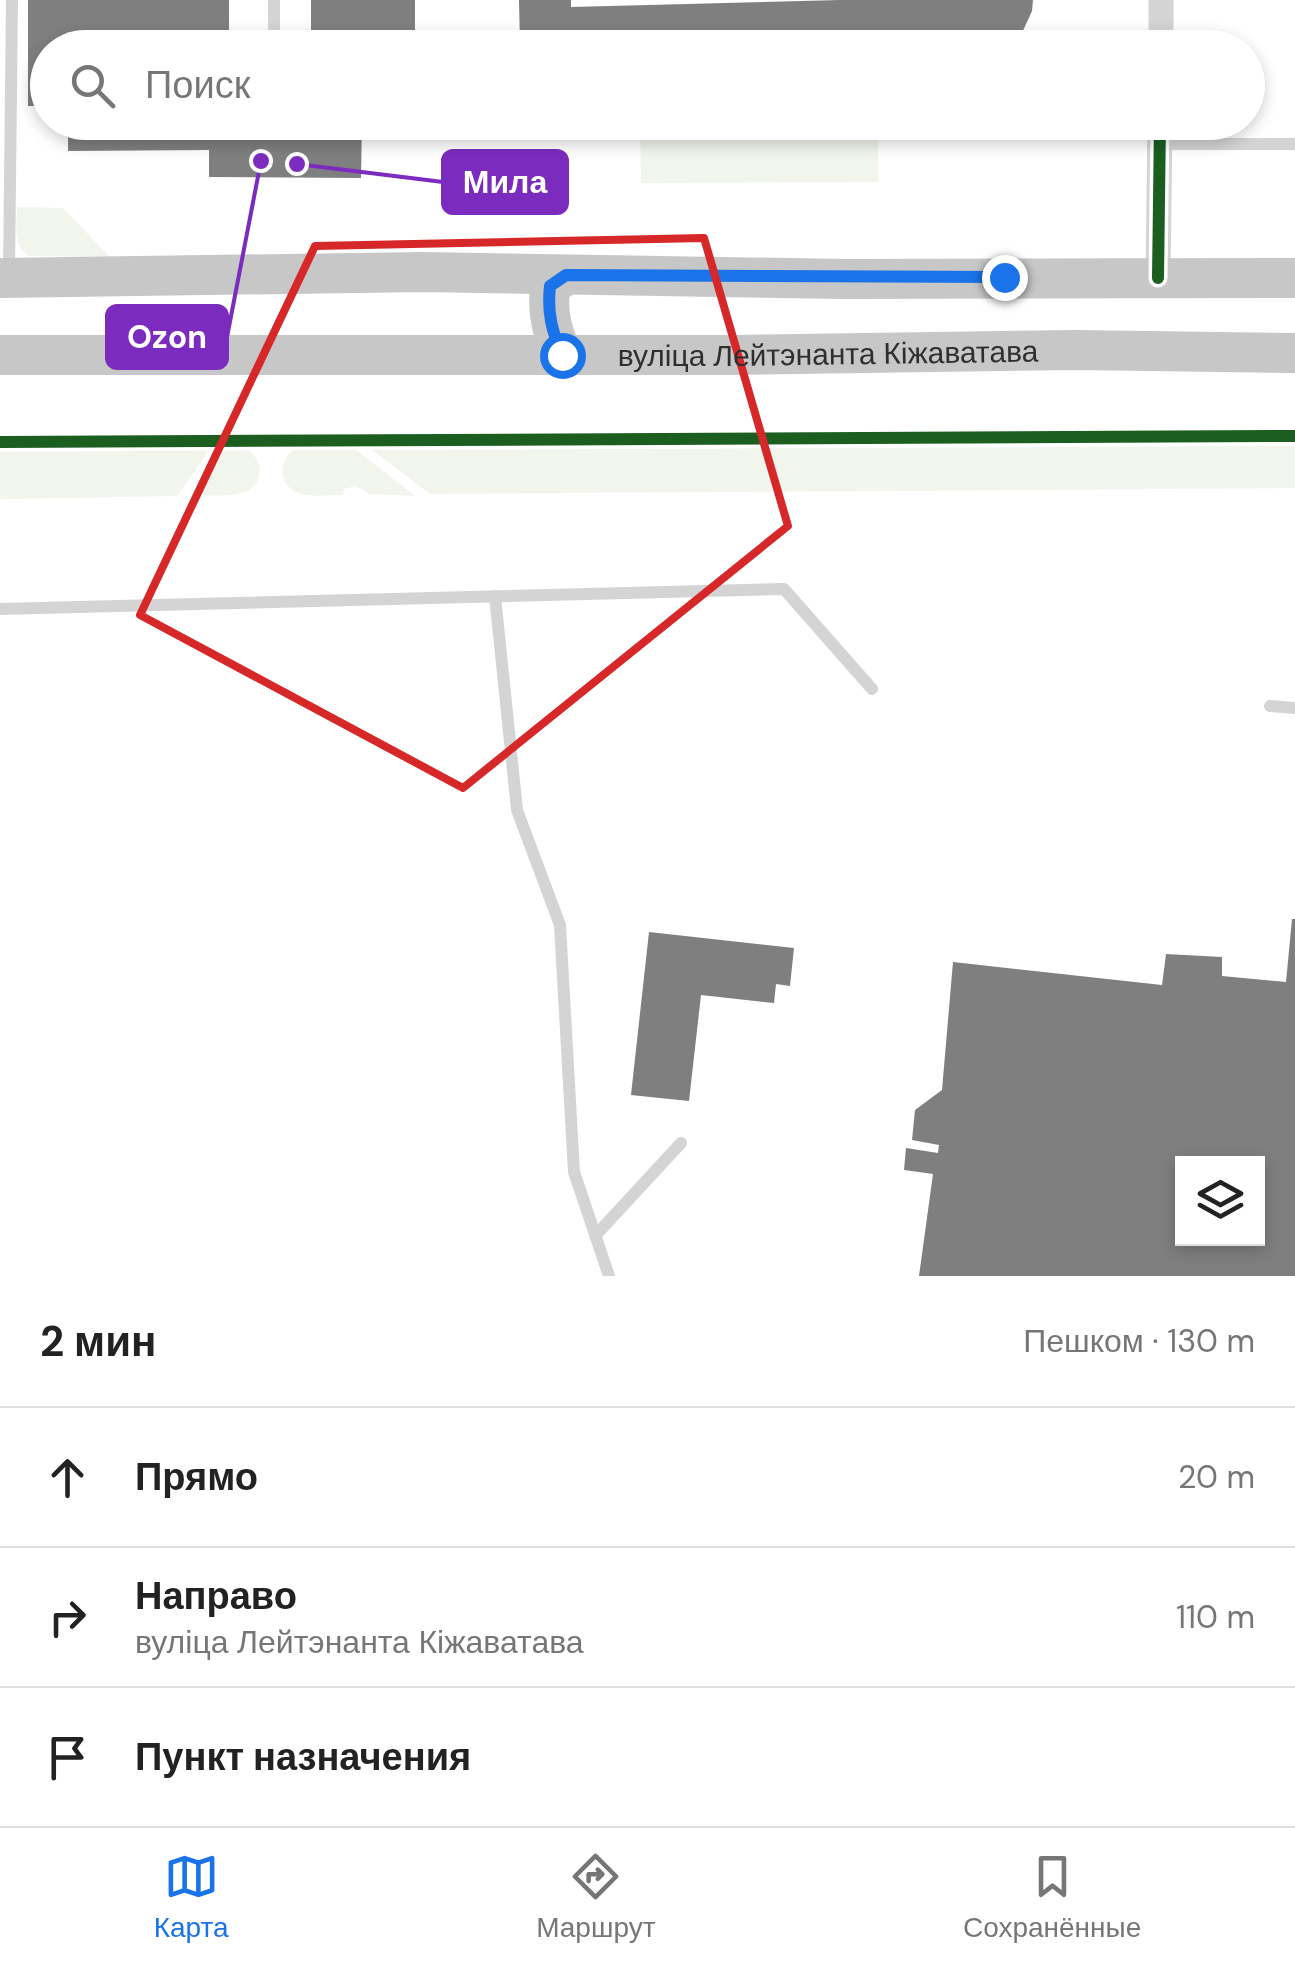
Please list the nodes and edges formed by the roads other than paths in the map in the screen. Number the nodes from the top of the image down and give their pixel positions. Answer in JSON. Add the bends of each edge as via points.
{"nodes":[{"id":1,"x":12,"y":0,"type":"edge"},
{"id":2,"x":274,"y":0,"type":"edge"},
{"id":3,"x":1161,"y":0,"type":"edge"},
{"id":4,"x":274,"y":28,"type":"dead end"},
{"id":5,"x":1161,"y":30,"type":"edge"},
{"id":6,"x":1160,"y":140,"type":"edge"},
{"id":7,"x":1246,"y":140,"type":"edge"},
{"id":8,"x":1295,"y":144,"type":"edge"},
{"id":9,"x":566,"y":275,"type":"junction"},
{"id":10,"x":4,"y":278,"type":"edge"},
{"id":11,"x":1158,"y":278,"type":"junction"},
{"id":12,"x":1295,"y":278,"type":"edge"},
{"id":13,"x":1295,"y":353,"type":"edge"},
{"id":14,"x":562,"y":355,"type":"junction"},
{"id":15,"x":0,"y":356,"type":"edge"},
{"id":16,"x":495,"y":596,"type":"junction"},
{"id":17,"x":0,"y":609,"type":"edge"},
{"id":18,"x":872,"y":689,"type":"dead end"},
{"id":19,"x":1270,"y":706,"type":"dead end"},
{"id":20,"x":1295,"y":708,"type":"edge"},
{"id":21,"x":680,"y":1143,"type":"dead end"},
{"id":22,"x":596,"y":1236,"type":"junction"},
{"id":23,"x":609,"y":1276,"type":"edge"}],
"edges":[{"from":1,"to":10,"type":"lane"},
{"from":2,"to":4,"type":"lane"},
{"from":3,"to":5,"type":"street"},
{"from":6,"to":11,"type":"street"},
{"from":7,"to":8,"type":"lane"},
{"from":9,"to":10,"type":"main road"},
{"from":9,"to":11,"type":"main road"},
{"from":9,"to":14,"type":"main road","via":[[550,286],[547,308]]},
{"from":11,"to":12,"type":"main road"},
{"from":13,"to":14,"type":"main road","name":"вуліца Лейтэнанта Кіжаватава"},
{"from":14,"to":15,"type":"main road","name":"вуліца Лейтэнанта Кіжаватава"},
{"from":16,"to":17,"type":"lane"},
{"from":16,"to":18,"type":"lane","via":[[784,588]]},
{"from":16,"to":22,"type":"lane","via":[[517,810],[560,925],[574,1172]]},
{"from":19,"to":20,"type":"lane"},
{"from":21,"to":22,"type":"lane"},
{"from":22,"to":23,"type":"lane"}]}
